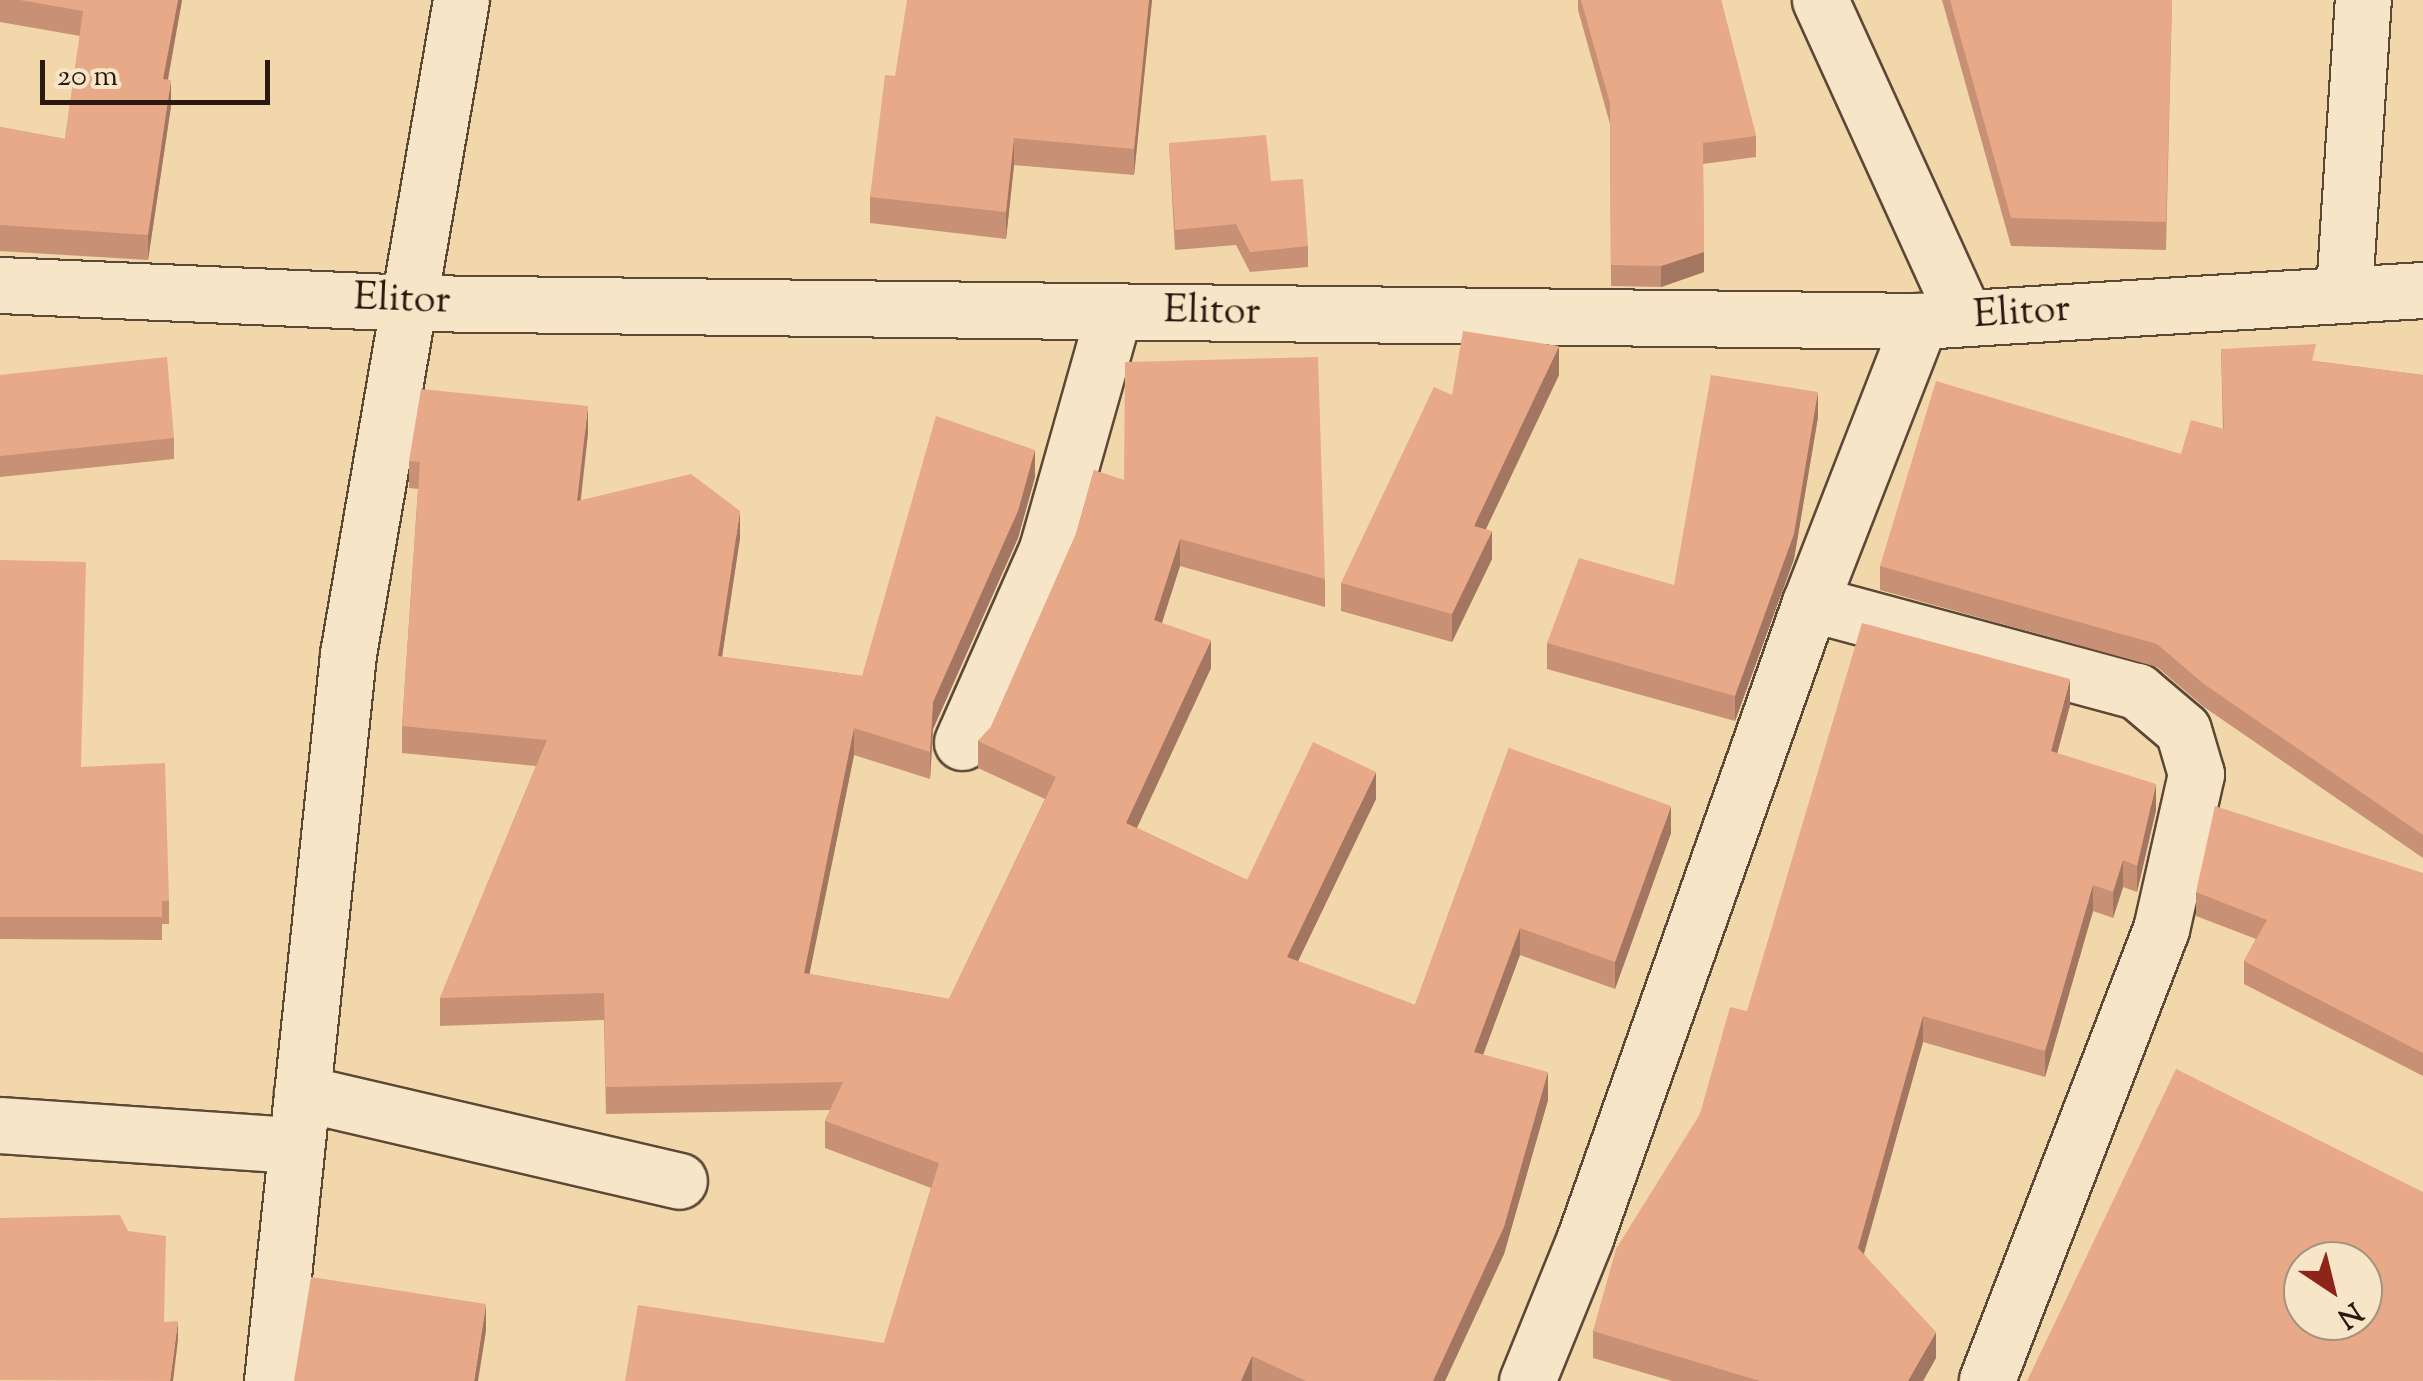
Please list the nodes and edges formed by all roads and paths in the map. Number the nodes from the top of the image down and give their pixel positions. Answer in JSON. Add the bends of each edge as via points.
{"nodes":[{"id":1,"x":461,"y":0,"type":"edge"},
{"id":2,"x":1820,"y":0,"type":"edge"},
{"id":3,"x":2364,"y":0,"type":"edge"},
{"id":4,"x":0,"y":284,"type":"edge"},
{"id":5,"x":2423,"y":290,"type":"edge"},
{"id":6,"x":2344,"y":291,"type":"junction"},
{"id":7,"x":410,"y":303,"type":"junction"},
{"id":8,"x":1114,"y":312,"type":"junction"},
{"id":9,"x":1942,"y":319,"type":"junction"},
{"id":10,"x":1810,"y":603,"type":"junction"},
{"id":11,"x":962,"y":742,"type":"dead end"},
{"id":12,"x":299,"y":1119,"type":"junction"},
{"id":13,"x":0,"y":1125,"type":"edge"},
{"id":14,"x":679,"y":1180,"type":"dead end"},
{"id":15,"x":272,"y":1381,"type":"edge"},
{"id":16,"x":1526,"y":1381,"type":"edge"},
{"id":17,"x":1988,"y":1381,"type":"edge"}],
"edges":[{"from":1,"to":7,"type":"street"},
{"from":2,"to":9,"type":"street"},
{"from":3,"to":6,"type":"street"},
{"from":4,"to":7,"type":"street","name":"Elitor"},
{"from":5,"to":6,"type":"street","name":"Elitor"},
{"from":6,"to":9,"type":"street","name":"Elitor"},
{"from":7,"to":8,"type":"street","name":"Elitor"},
{"from":7,"to":12,"type":"street","via":[[348,654]]},
{"from":8,"to":9,"type":"street","name":"Elitor"},
{"from":8,"to":11,"type":"street","via":[[1047,549]]},
{"from":9,"to":10,"type":"street"},
{"from":10,"to":16,"type":"street","via":[[1585,1238]]},
{"from":10,"to":17,"type":"street","via":[[2138,691],[2184,730],[2196,774],[2161,929]]},
{"from":12,"to":13,"type":"street"},
{"from":12,"to":14,"type":"street"},
{"from":12,"to":15,"type":"street"}]}
